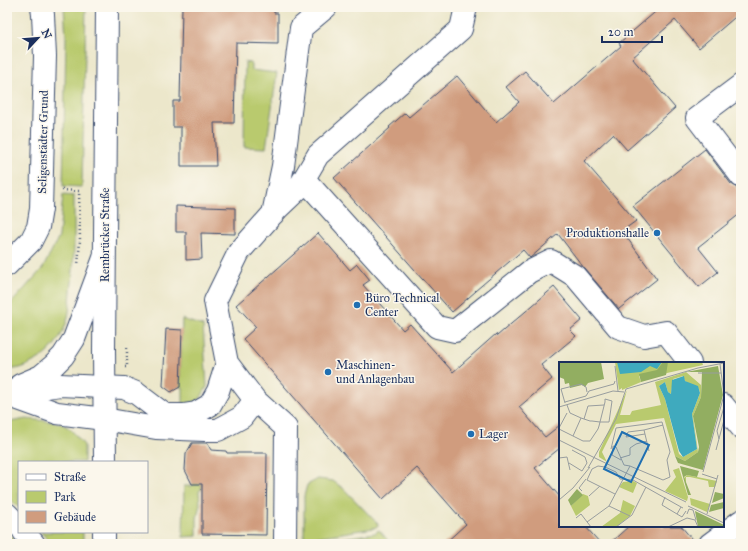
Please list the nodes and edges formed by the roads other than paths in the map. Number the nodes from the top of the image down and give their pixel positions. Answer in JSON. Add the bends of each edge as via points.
{"nodes":[{"id":1,"x":42,"y":7,"type":"edge"},
{"id":2,"x":108,"y":7,"type":"edge"},
{"id":3,"x":326,"y":7,"type":"edge"},
{"id":4,"x":466,"y":7,"type":"edge"},
{"id":5,"x":741,"y":85,"type":"edge"},
{"id":6,"x":741,"y":176,"type":"edge"},
{"id":7,"x":304,"y":179,"type":"junction"},
{"id":8,"x":275,"y":211,"type":"junction"},
{"id":9,"x":105,"y":255,"type":"junction"},
{"id":10,"x":7,"y":265,"type":"edge"},
{"id":11,"x":689,"y":362,"type":"edge"},
{"id":12,"x":227,"y":363,"type":"junction"},
{"id":13,"x":104,"y":387,"type":"junction"},
{"id":14,"x":7,"y":393,"type":"edge"},
{"id":15,"x":255,"y":400,"type":"junction"},
{"id":16,"x":724,"y":406,"type":"edge"},
{"id":17,"x":104,"y":419,"type":"junction"},
{"id":18,"x":741,"y":428,"type":"edge"},
{"id":19,"x":105,"y":461,"type":"edge"},
{"id":20,"x":7,"y":514,"type":"edge"},
{"id":21,"x":741,"y":520,"type":"edge"},
{"id":22,"x":18,"y":525,"type":"edge"},
{"id":23,"x":25,"y":533,"type":"edge"},
{"id":24,"x":104,"y":533,"type":"edge"},
{"id":25,"x":34,"y":544,"type":"edge"},
{"id":26,"x":104,"y":544,"type":"edge"},
{"id":27,"x":285,"y":544,"type":"edge"},
{"id":28,"x":710,"y":544,"type":"edge"}],
"edges":[{"from":1,"to":10,"type":"street","name":"Seligenstädter Grund","via":[[45,56],[41,209],[38,227],[31,241]]},
{"from":2,"to":9,"type":"street","name":"Rembrücker Straße"},
{"from":3,"to":8,"type":"street","via":[[301,28]]},
{"from":4,"to":7,"type":"street","via":[[461,29],[318,155]]},
{"from":5,"to":6,"type":"street","via":[[697,118]]},
{"from":7,"to":8,"type":"street","via":[[298,189]]},
{"from":7,"to":11,"type":"street","via":[[437,327],[455,331],[530,272],[551,261],[575,276],[618,327],[644,336],[666,332]]},
{"from":8,"to":12,"type":"street","via":[[239,252],[215,301]]},
{"from":9,"to":13,"type":"street","name":"Rembrücker Straße"},
{"from":9,"to":14,"type":"street","via":[[74,339],[63,356],[41,376]]},
{"from":12,"to":13,"type":"street","via":[[218,391],[210,405],[196,413],[166,415],[136,393],[124,388]]},
{"from":12,"to":15,"type":"street"},
{"from":13,"to":14,"type":"street","via":[[60,385]]},
{"from":13,"to":17,"type":"street","name":"Rembrücker Straße"},
{"from":14,"to":17,"type":"street","via":[[57,413]]},
{"from":15,"to":17,"type":"street","via":[[242,417],[218,430],[156,428]]},
{"from":15,"to":27,"type":"street","via":[[286,428]]},
{"from":16,"to":18,"type":"street"},
{"from":17,"to":19,"type":"street","name":"Rembrücker Straße"},
{"from":20,"to":22,"type":"street"},
{"from":21,"to":28,"type":"street"},
{"from":23,"to":25,"type":"street"},
{"from":24,"to":26,"type":"street"}]}
